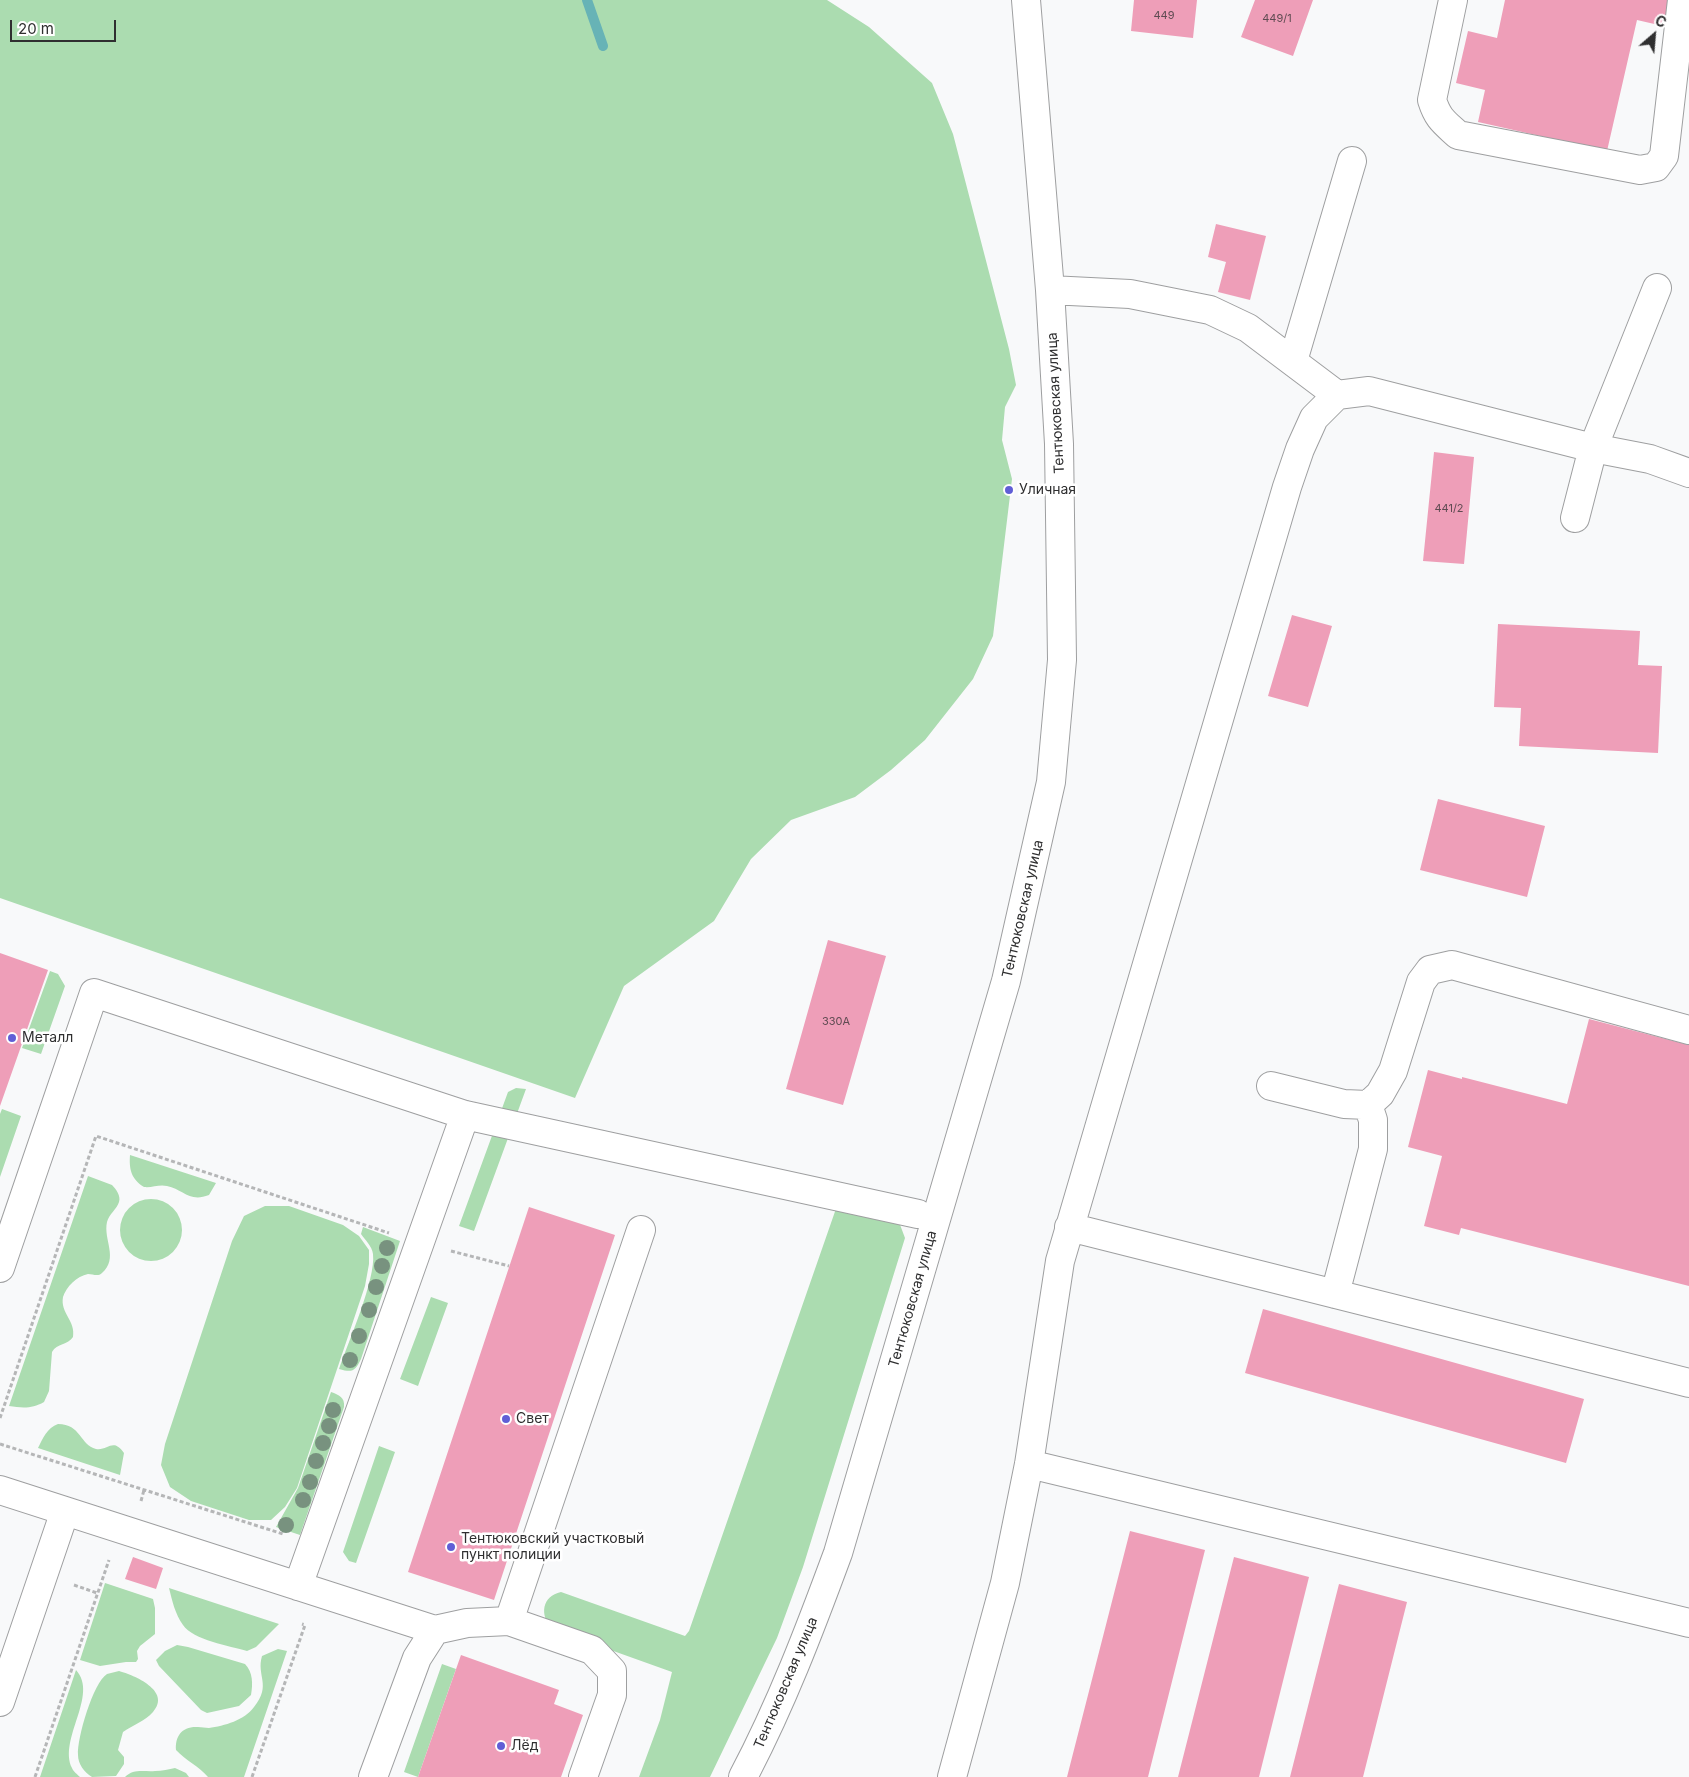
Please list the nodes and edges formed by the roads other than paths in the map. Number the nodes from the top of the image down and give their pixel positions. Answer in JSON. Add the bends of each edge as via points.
{"nodes":[{"id":1,"x":1026,"y":0,"type":"edge"},
{"id":2,"x":1453,"y":0,"type":"edge"},
{"id":3,"x":1682,"y":0,"type":"edge"},
{"id":4,"x":1352,"y":161,"type":"dead end"},
{"id":5,"x":1657,"y":288,"type":"dead end"},
{"id":6,"x":1050,"y":290,"type":"junction"},
{"id":7,"x":1293,"y":361,"type":"junction"},
{"id":8,"x":1337,"y":395,"type":"junction"},
{"id":9,"x":1593,"y":448,"type":"junction"},
{"id":10,"x":1689,"y":473,"type":"edge"},
{"id":11,"x":1575,"y":518,"type":"dead end"},
{"id":12,"x":1689,"y":1030,"type":"edge"},
{"id":13,"x":1272,"y":1086,"type":"dead end"},
{"id":14,"x":1368,"y":1105,"type":"junction"},
{"id":15,"x":465,"y":1115,"type":"junction"},
{"id":16,"x":918,"y":1214,"type":"dead end"},
{"id":17,"x":1069,"y":1227,"type":"junction"},
{"id":18,"x":641,"y":1230,"type":"dead end"},
{"id":19,"x":0,"y":1268,"type":"edge"},
{"id":20,"x":1335,"y":1294,"type":"junction"},
{"id":21,"x":1689,"y":1383,"type":"edge"},
{"id":22,"x":1029,"y":1464,"type":"junction"},
{"id":23,"x":0,"y":1490,"type":"edge"},
{"id":24,"x":65,"y":1511,"type":"junction"},
{"id":25,"x":298,"y":1586,"type":"junction"},
{"id":26,"x":509,"y":1621,"type":"junction"},
{"id":27,"x":1689,"y":1623,"type":"edge"},
{"id":28,"x":435,"y":1630,"type":"junction"},
{"id":29,"x":0,"y":1702,"type":"edge"},
{"id":30,"x":373,"y":1777,"type":"edge"},
{"id":31,"x":582,"y":1777,"type":"edge"},
{"id":32,"x":743,"y":1777,"type":"edge"},
{"id":33,"x":952,"y":1777,"type":"edge"}],
"edges":[{"from":1,"to":6,"type":"street","name":"Тентюковская улица"},
{"from":2,"to":3,"type":"street","via":[[1432,100],[1437,115],[1458,135],[1660,172]]},
{"from":4,"to":7,"type":"street"},
{"from":5,"to":9,"type":"street"},
{"from":6,"to":7,"type":"street","via":[[1130,294],[1210,310],[1248,328]]},
{"from":6,"to":32,"type":"street","name":"Тентюковская улица","via":[[1059,444],[1062,660],[1051,782],[1006,981],[838,1554],[806,1641]]},
{"from":7,"to":8,"type":"street"},
{"from":8,"to":9,"type":"street","via":[[1369,391]]},
{"from":8,"to":17,"type":"street","via":[[1314,418],[1287,487]]},
{"from":9,"to":10,"type":"street","via":[[1650,459]]},
{"from":9,"to":11,"type":"street"},
{"from":12,"to":14,"type":"street","via":[[1452,965],[1430,970],[1421,982],[1393,1071],[1380,1094]]},
{"from":13,"to":14,"type":"street","via":[[1344,1104]]},
{"from":14,"to":20,"type":"street","via":[[1373,1120],[1373,1149]]},
{"from":15,"to":16,"type":"street"},
{"from":15,"to":19,"type":"street","via":[[94,993]]},
{"from":15,"to":25,"type":"street"},
{"from":17,"to":20,"type":"street"},
{"from":17,"to":22,"type":"street","via":[[1060,1261]]},
{"from":18,"to":26,"type":"street"},
{"from":20,"to":21,"type":"street"},
{"from":22,"to":27,"type":"street"},
{"from":22,"to":33,"type":"street","via":[[1005,1583]]},
{"from":23,"to":24,"type":"street"},
{"from":24,"to":25,"type":"street"},
{"from":24,"to":29,"type":"street"},
{"from":25,"to":28,"type":"street"},
{"from":26,"to":28,"type":"street","via":[[467,1623]]},
{"from":26,"to":31,"type":"street","via":[[592,1650],[612,1672],[612,1695]]},
{"from":28,"to":30,"type":"street","via":[[417,1658]]}]}
